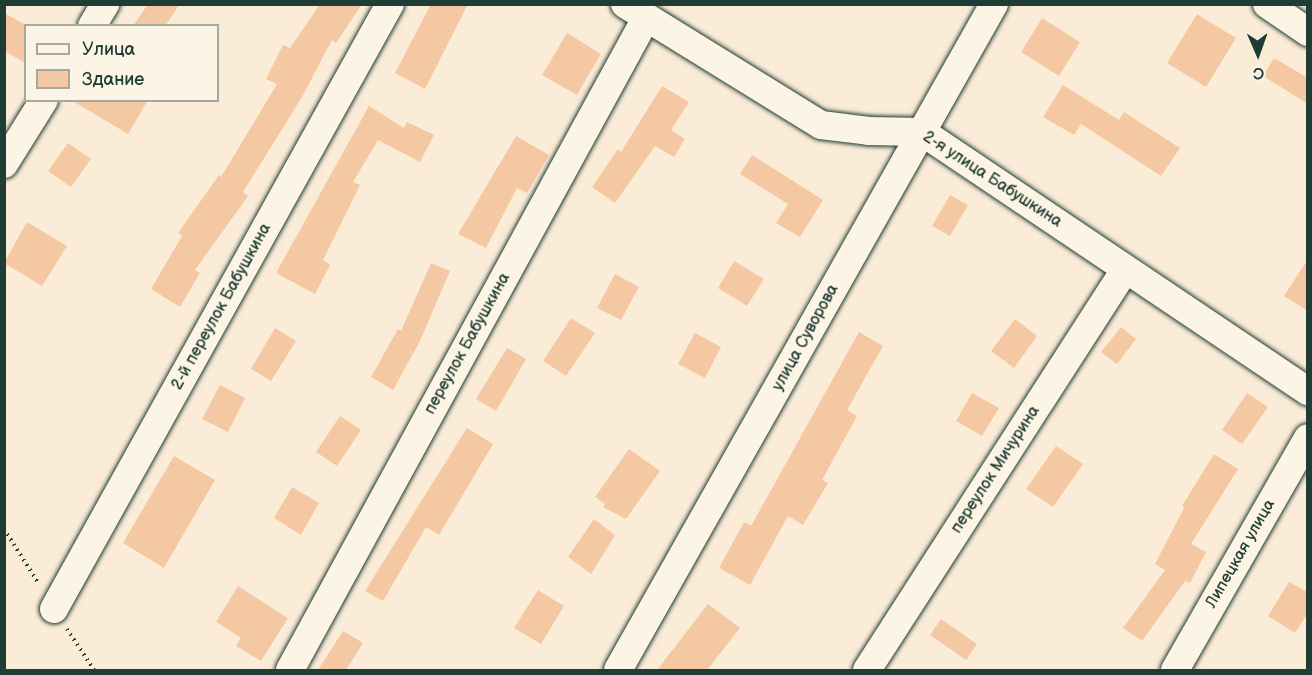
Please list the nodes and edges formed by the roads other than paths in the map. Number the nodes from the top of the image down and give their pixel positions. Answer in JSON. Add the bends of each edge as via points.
{"nodes":[{"id":1,"x":105,"y":4,"type":"edge"},
{"id":2,"x":390,"y":4,"type":"edge"},
{"id":3,"x":994,"y":4,"type":"edge"},
{"id":4,"x":1267,"y":4,"type":"edge"},
{"id":5,"x":635,"y":11,"type":"edge"},
{"id":6,"x":93,"y":24,"type":"edge"},
{"id":7,"x":1308,"y":32,"type":"edge"},
{"id":8,"x":43,"y":102,"type":"edge"},
{"id":9,"x":922,"y":132,"type":"junction"},
{"id":10,"x":4,"y":164,"type":"edge"},
{"id":11,"x":1125,"y":269,"type":"junction"},
{"id":12,"x":1308,"y":391,"type":"edge"},
{"id":13,"x":1308,"y":438,"type":"edge"},
{"id":14,"x":54,"y":609,"type":"dead end"},
{"id":15,"x":290,"y":670,"type":"edge"},
{"id":16,"x":618,"y":670,"type":"edge"},
{"id":17,"x":867,"y":670,"type":"edge"},
{"id":18,"x":1175,"y":670,"type":"edge"}],
"edges":[{"from":1,"to":6,"type":"street"},
{"from":2,"to":14,"type":"street","name":"2-й переулок Бабушкина"},
{"from":3,"to":9,"type":"street","name":"улица Суворова"},
{"from":4,"to":7,"type":"street"},
{"from":5,"to":9,"type":"street","name":"2-я улица Бабушкина","via":[[821,125]]},
{"from":5,"to":15,"type":"street","name":"переулок Бабушкина"},
{"from":8,"to":10,"type":"street"},
{"from":9,"to":11,"type":"street","name":"2-я улица Бабушкина"},
{"from":9,"to":16,"type":"street","name":"улица Суворова"},
{"from":11,"to":12,"type":"street","name":"2-я улица Бабушкина"},
{"from":11,"to":17,"type":"street","name":"переулок Мичурина"},
{"from":13,"to":18,"type":"street","name":"Липецкая улица"}]}
